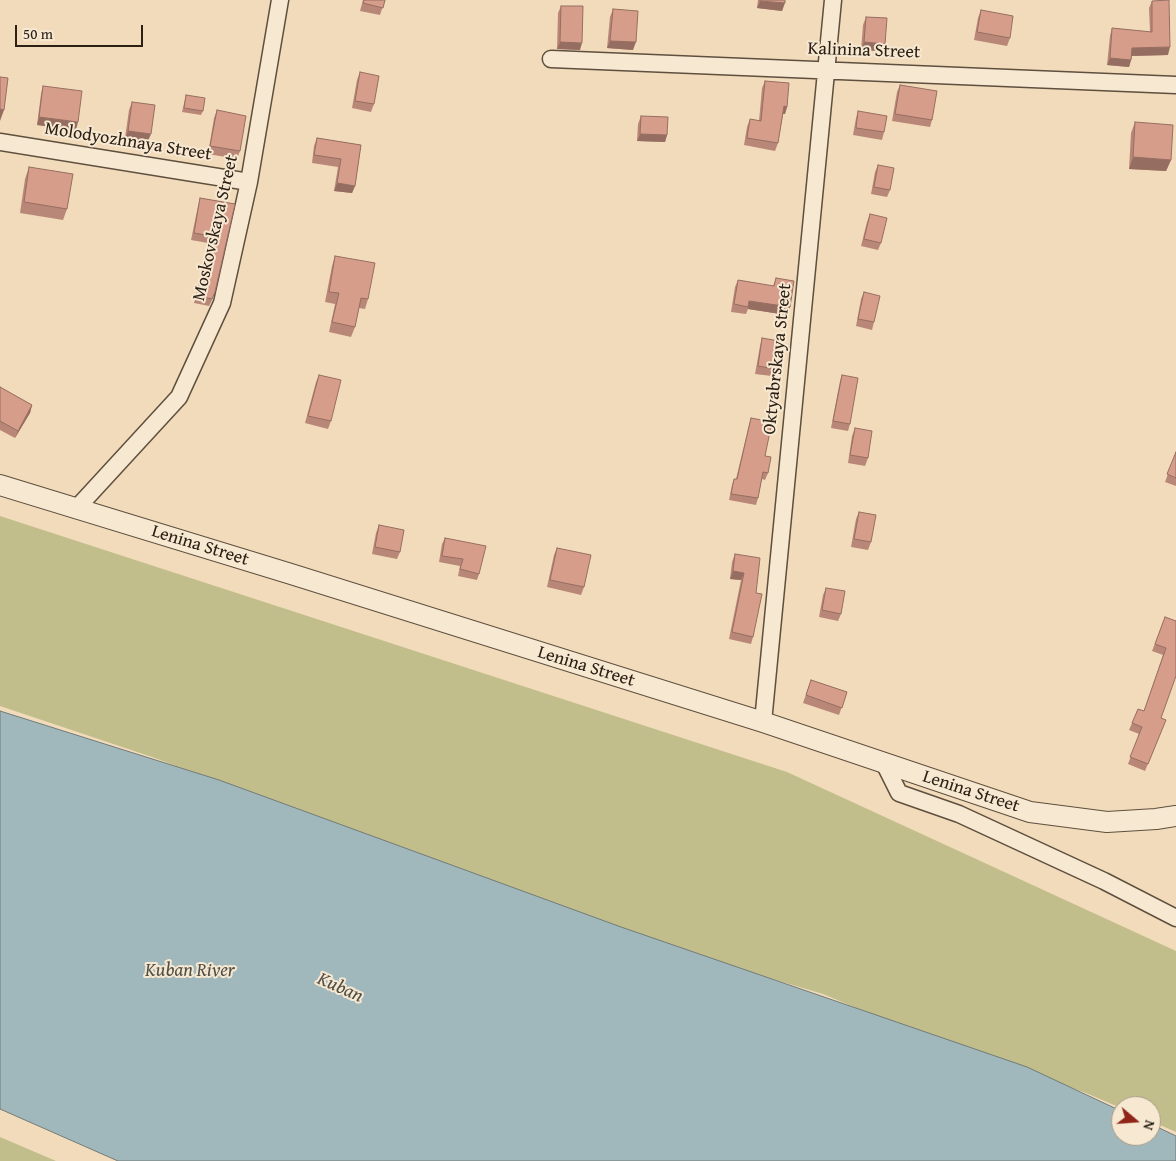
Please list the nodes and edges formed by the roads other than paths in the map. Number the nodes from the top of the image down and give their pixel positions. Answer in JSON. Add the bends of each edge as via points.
{"nodes":[{"id":1,"x":280,"y":0,"type":"edge"},
{"id":2,"x":833,"y":0,"type":"edge"},
{"id":3,"x":551,"y":59,"type":"dead end"},
{"id":4,"x":826,"y":70,"type":"junction"},
{"id":5,"x":1176,"y":85,"type":"edge"},
{"id":6,"x":0,"y":142,"type":"edge"},
{"id":7,"x":250,"y":182,"type":"junction"},
{"id":8,"x":0,"y":485,"type":"edge"},
{"id":9,"x":76,"y":509,"type":"junction"},
{"id":10,"x":763,"y":722,"type":"junction"},
{"id":11,"x":884,"y":763,"type":"junction"},
{"id":12,"x":1176,"y":816,"type":"edge"},
{"id":13,"x":1176,"y":918,"type":"edge"}],
"edges":[{"from":1,"to":7,"type":"street","name":"Moskovskaya Street"},
{"from":2,"to":4,"type":"street","name":"Oktyabrskaya Street"},
{"from":3,"to":4,"type":"street","name":"Kalinina Street"},
{"from":4,"to":5,"type":"street","name":"Kalinina Street"},
{"from":4,"to":10,"type":"street","name":"Oktyabrskaya Street"},
{"from":6,"to":7,"type":"street","name":"Molodyozhnaya Street"},
{"from":7,"to":9,"type":"street","name":"Moskovskaya Street","via":[[222,303],[179,397]]},
{"from":8,"to":9,"type":"street","name":"Lenina Street"},
{"from":9,"to":10,"type":"street","name":"Lenina Street"},
{"from":10,"to":11,"type":"street","name":"Lenina Street"},
{"from":11,"to":12,"type":"street","name":"Lenina Street","via":[[1030,812],[1107,822]]},
{"from":11,"to":13,"type":"street","via":[[899,793],[959,814]]}]}
